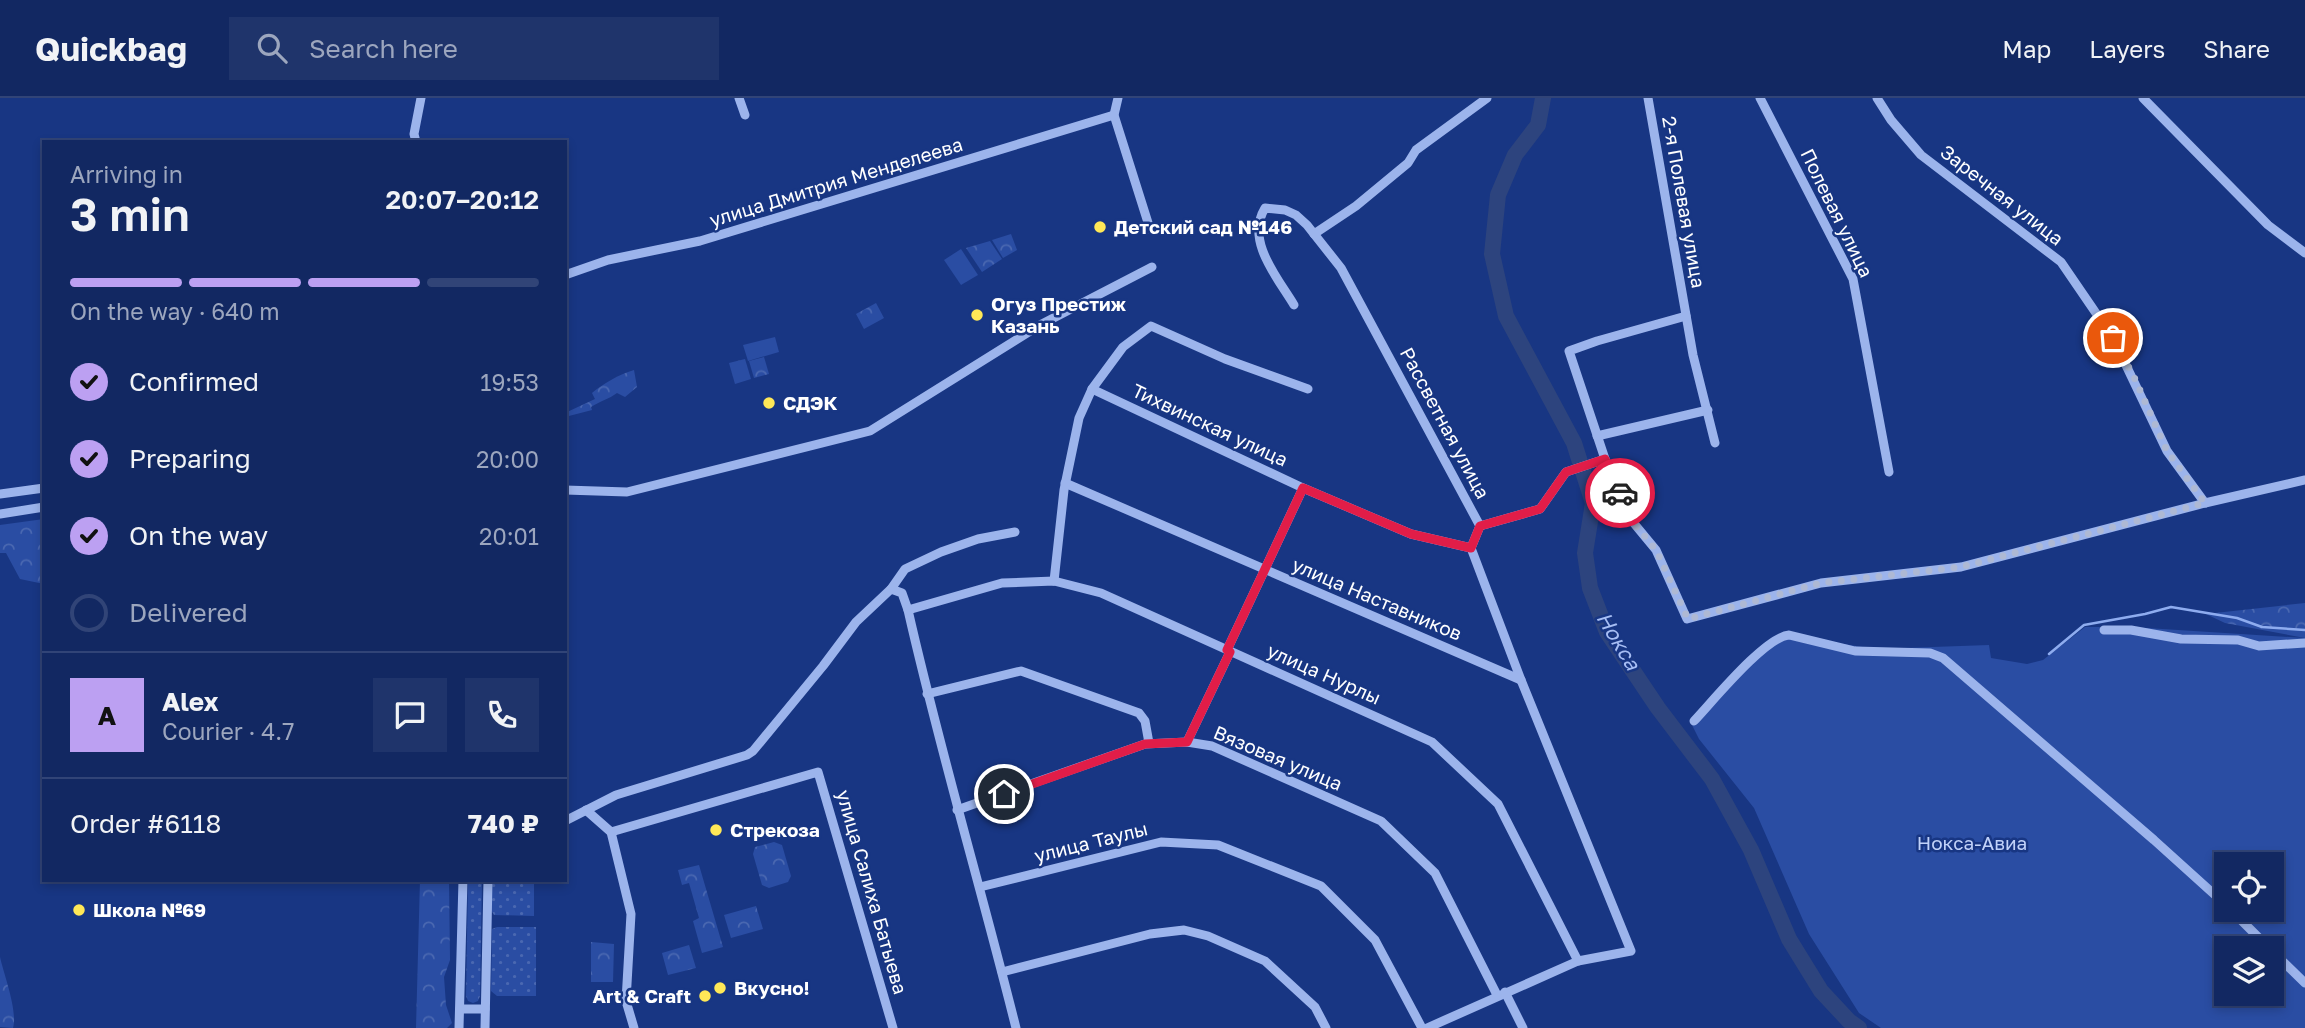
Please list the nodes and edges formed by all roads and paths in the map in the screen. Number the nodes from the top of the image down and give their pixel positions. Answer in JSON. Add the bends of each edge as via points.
{"nodes":[{"id":1,"x":421,"y":98,"type":"edge"},
{"id":2,"x":739,"y":98,"type":"edge"},
{"id":3,"x":1118,"y":98,"type":"edge"},
{"id":4,"x":1487,"y":98,"type":"edge"},
{"id":5,"x":1648,"y":98,"type":"edge"},
{"id":6,"x":1760,"y":98,"type":"edge"},
{"id":7,"x":1877,"y":98,"type":"edge"},
{"id":8,"x":2143,"y":98,"type":"edge"},
{"id":9,"x":745,"y":115,"type":"dead end"},
{"id":10,"x":1114,"y":115,"type":"junction"},
{"id":11,"x":416,"y":140,"type":"edge"},
{"id":12,"x":1150,"y":229,"type":"dead end"},
{"id":13,"x":1314,"y":234,"type":"junction"},
{"id":14,"x":2305,"y":253,"type":"edge"},
{"id":15,"x":1152,"y":267,"type":"dead end"},
{"id":16,"x":567,"y":274,"type":"edge"},
{"id":17,"x":1294,"y":305,"type":"dead end"},
{"id":18,"x":1686,"y":316,"type":"junction"},
{"id":19,"x":1092,"y":389,"type":"junction"},
{"id":20,"x":1308,"y":389,"type":"dead end"},
{"id":21,"x":1708,"y":410,"type":"junction"},
{"id":22,"x":1597,"y":436,"type":"junction"},
{"id":23,"x":1715,"y":443,"type":"dead end"},
{"id":24,"x":1605,"y":459,"type":"junction"},
{"id":25,"x":1889,"y":472,"type":"dead end"},
{"id":26,"x":2305,"y":480,"type":"edge"},
{"id":27,"x":1065,"y":483,"type":"junction"},
{"id":28,"x":42,"y":488,"type":"edge"},
{"id":29,"x":1303,"y":488,"type":"junction"},
{"id":30,"x":567,"y":491,"type":"edge"},
{"id":31,"x":0,"y":494,"type":"edge"},
{"id":32,"x":2205,"y":503,"type":"junction"},
{"id":33,"x":42,"y":508,"type":"edge"},
{"id":34,"x":0,"y":514,"type":"edge"},
{"id":35,"x":1480,"y":526,"type":"junction"},
{"id":36,"x":1015,"y":532,"type":"dead end"},
{"id":37,"x":1471,"y":548,"type":"junction"},
{"id":38,"x":1263,"y":569,"type":"junction"},
{"id":39,"x":1054,"y":581,"type":"junction"},
{"id":40,"x":891,"y":589,"type":"junction"},
{"id":41,"x":908,"y":610,"type":"junction"},
{"id":42,"x":2104,"y":630,"type":"dead end"},
{"id":43,"x":2305,"y":643,"type":"edge"},
{"id":44,"x":1228,"y":651,"type":"junction"},
{"id":45,"x":1521,"y":680,"type":"junction"},
{"id":46,"x":927,"y":694,"type":"junction"},
{"id":47,"x":1694,"y":721,"type":"dead end"},
{"id":48,"x":1187,"y":742,"type":"junction"},
{"id":49,"x":1149,"y":743,"type":"junction"},
{"id":50,"x":586,"y":810,"type":"junction"},
{"id":51,"x":957,"y":810,"type":"junction"},
{"id":52,"x":567,"y":820,"type":"edge"},
{"id":53,"x":611,"y":832,"type":"junction"},
{"id":54,"x":463,"y":882,"type":"edge"},
{"id":55,"x":488,"y":882,"type":"edge"},
{"id":56,"x":980,"y":887,"type":"junction"},
{"id":57,"x":2214,"y":894,"type":"edge"},
{"id":58,"x":2243,"y":922,"type":"edge"},
{"id":59,"x":2256,"y":936,"type":"edge"},
{"id":60,"x":1578,"y":961,"type":"junction"},
{"id":61,"x":2284,"y":963,"type":"edge"},
{"id":62,"x":1002,"y":972,"type":"junction"},
{"id":63,"x":2305,"y":983,"type":"edge"},
{"id":64,"x":1501,"y":993,"type":"junction"},
{"id":65,"x":460,"y":1009,"type":"junction"},
{"id":66,"x":485,"y":1009,"type":"junction"},
{"id":67,"x":459,"y":1028,"type":"edge"},
{"id":68,"x":485,"y":1028,"type":"edge"},
{"id":69,"x":634,"y":1028,"type":"edge"},
{"id":70,"x":893,"y":1028,"type":"edge"},
{"id":71,"x":1016,"y":1028,"type":"edge"},
{"id":72,"x":1326,"y":1028,"type":"edge"},
{"id":73,"x":1424,"y":1028,"type":"edge"},
{"id":74,"x":1523,"y":1028,"type":"edge"}],
"edges":[{"from":1,"to":11,"type":"street"},
{"from":2,"to":9,"type":"street"},
{"from":3,"to":10,"type":"street"},
{"from":4,"to":13,"type":"street","via":[[1416,150],[1408,163],[1356,206]]},
{"from":5,"to":18,"type":"street","name":"2-я Полевая улица"},
{"from":6,"to":25,"type":"street","name":"Полевая улица","via":[[1853,279]]},
{"from":7,"to":32,"type":"street","name":"Заречная улица","via":[[1921,155],[2061,262],[2113,338],[2167,451]]},
{"from":8,"to":14,"type":"street","via":[[2268,225]]},
{"from":10,"to":12,"type":"street"},
{"from":10,"to":16,"type":"street","name":"улица Дмитрия Менделеева","via":[[700,241],[608,260]]},
{"from":13,"to":17,"type":"street","name":"Рассветная улица","via":[[1286,210],[1265,208],[1260,216],[1260,249]]},
{"from":13,"to":35,"type":"street","name":"Рассветная улица","via":[[1342,268]]},
{"from":15,"to":30,"type":"street","via":[[1040,325],[870,431],[627,492]]},
{"from":18,"to":21,"type":"street"},
{"from":18,"to":22,"type":"street","name":"2-я Полевая улица","via":[[1569,351]]},
{"from":19,"to":20,"type":"street","via":[[1123,347],[1151,326]]},
{"from":19,"to":27,"type":"street","via":[[1079,418]]},
{"from":19,"to":29,"type":"street","name":"Тихвинская улица"},
{"from":21,"to":22,"type":"street"},
{"from":21,"to":23,"type":"street"},
{"from":22,"to":24,"type":"street","name":"2-я Полевая улица"},
{"from":24,"to":32,"type":"street","name":"2-я Полевая улица","via":[[1632,521],[1656,550],[1688,619],[1821,583],[1961,567]]},
{"from":24,"to":35,"type":"street","via":[[1566,472],[1540,509]]},
{"from":26,"to":32,"type":"street"},
{"from":27,"to":38,"type":"street","name":"улица Наставников"},
{"from":27,"to":39,"type":"street"},
{"from":28,"to":31,"type":"street"},
{"from":29,"to":37,"type":"street","name":"Тихвинская улица","via":[[1411,534]]},
{"from":29,"to":38,"type":"street"},
{"from":33,"to":34,"type":"street"},
{"from":35,"to":37,"type":"street","name":"Рассветная улица"},
{"from":36,"to":40,"type":"street","via":[[941,552],[905,569]]},
{"from":37,"to":45,"type":"street"},
{"from":38,"to":44,"type":"street"},
{"from":38,"to":45,"type":"street","name":"улица Наставников"},
{"from":39,"to":41,"type":"street","name":"улица Нурлы","via":[[1002,583]]},
{"from":39,"to":44,"type":"street","name":"улица Нурлы","via":[[1101,593]]},
{"from":40,"to":41,"type":"street","via":[[902,593]]},
{"from":40,"to":50,"type":"street","via":[[856,622],[753,751],[616,795]]},
{"from":41,"to":46,"type":"street"},
{"from":42,"to":43,"type":"street","via":[[2238,640],[2259,646]]},
{"from":44,"to":48,"type":"street"},
{"from":44,"to":60,"type":"street","name":"улица Нурлы","via":[[1432,742],[1498,804]]},
{"from":45,"to":60,"type":"street","via":[[1630,951]]},
{"from":46,"to":49,"type":"street","via":[[1021,671],[1139,713]]},
{"from":46,"to":51,"type":"street"},
{"from":47,"to":57,"type":"street","via":[[1781,636],[1855,651],[1930,653],[1942,658]]},
{"from":48,"to":49,"type":"street","name":"Вязовая улица"},
{"from":48,"to":64,"type":"street","name":"Вязовая улица","via":[[1212,746],[1381,821],[1435,873]]},
{"from":49,"to":51,"type":"street","name":"Вязовая улица"},
{"from":50,"to":52,"type":"street"},
{"from":50,"to":53,"type":"street"},
{"from":51,"to":56,"type":"street"},
{"from":53,"to":69,"type":"street","via":[[631,914],[626,1001]]},
{"from":53,"to":70,"type":"street","name":"улица Салиха Батыева","via":[[818,772]]},
{"from":54,"to":65,"type":"street"},
{"from":55,"to":66,"type":"street"},
{"from":56,"to":62,"type":"street"},
{"from":56,"to":73,"type":"street","name":"улица Таулы","via":[[1161,842],[1219,845],[1321,886],[1375,940]]},
{"from":58,"to":59,"type":"street"},
{"from":60,"to":64,"type":"street"},
{"from":61,"to":63,"type":"street"},
{"from":62,"to":71,"type":"street"},
{"from":62,"to":72,"type":"street","via":[[1150,934],[1184,930],[1265,961],[1315,1007]]},
{"from":64,"to":73,"type":"street"},
{"from":64,"to":74,"type":"street","name":"Вязовая улица"},
{"from":65,"to":66,"type":"street"},
{"from":65,"to":67,"type":"street"},
{"from":66,"to":68,"type":"street"}]}
